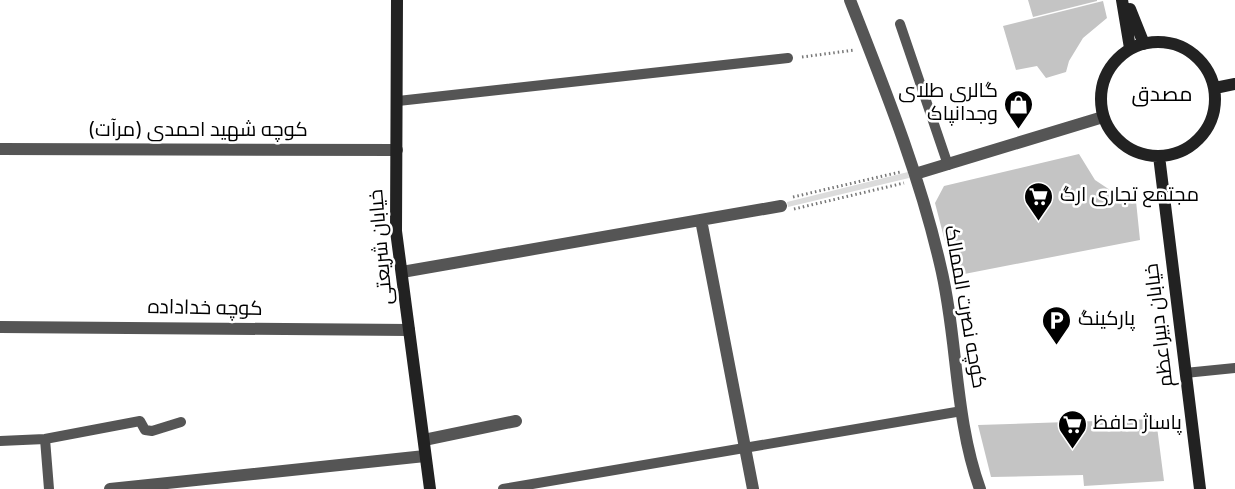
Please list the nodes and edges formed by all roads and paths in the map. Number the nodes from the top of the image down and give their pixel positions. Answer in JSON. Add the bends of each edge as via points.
{"nodes":[{"id":1,"x":397,"y":0,"type":"edge"},
{"id":2,"x":850,"y":0,"type":"edge"},
{"id":3,"x":1122,"y":0,"type":"edge"},
{"id":4,"x":1129,"y":0,"type":"edge"},
{"id":5,"x":900,"y":24,"type":"dead end"},
{"id":6,"x":1144,"y":44,"type":"junction"},
{"id":7,"x":869,"y":48,"type":"junction"},
{"id":8,"x":1130,"y":48,"type":"junction"},
{"id":9,"x":788,"y":58,"type":"joint"},
{"id":10,"x":1235,"y":84,"type":"edge"},
{"id":11,"x":1215,"y":88,"type":"junction"},
{"id":12,"x":398,"y":101,"type":"junction"},
{"id":13,"x":1104,"y":117,"type":"junction"},
{"id":14,"x":0,"y":149,"type":"edge"},
{"id":15,"x":397,"y":150,"type":"junction"},
{"id":16,"x":1159,"y":156,"type":"junction"},
{"id":17,"x":948,"y":165,"type":"junction"},
{"id":18,"x":916,"y":174,"type":"junction"},
{"id":19,"x":781,"y":206,"type":"junction"},
{"id":20,"x":701,"y":220,"type":"junction"},
{"id":21,"x":402,"y":272,"type":"junction"},
{"id":22,"x":0,"y":327,"type":"edge"},
{"id":23,"x":410,"y":330,"type":"junction"},
{"id":24,"x":1235,"y":368,"type":"edge"},
{"id":25,"x":1185,"y":373,"type":"junction"},
{"id":26,"x":962,"y":411,"type":"junction"},
{"id":27,"x":516,"y":421,"type":"dead end"},
{"id":28,"x":181,"y":422,"type":"dead end"},
{"id":29,"x":45,"y":439,"type":"junction"},
{"id":30,"x":424,"y":440,"type":"junction"},
{"id":31,"x":0,"y":441,"type":"edge"},
{"id":32,"x":745,"y":449,"type":"junction"},
{"id":33,"x":426,"y":456,"type":"junction"},
{"id":34,"x":49,"y":489,"type":"edge"},
{"id":35,"x":110,"y":489,"type":"edge"},
{"id":36,"x":430,"y":489,"type":"edge"},
{"id":37,"x":503,"y":489,"type":"edge"},
{"id":38,"x":753,"y":489,"type":"edge"},
{"id":39,"x":980,"y":489,"type":"edge"},
{"id":40,"x":1200,"y":489,"type":"edge"}],
"edges":[{"from":1,"to":12,"type":"main road","name":"خیابان شریعتی"},
{"from":2,"to":7,"type":"street","name":"کوچه نصرت الممالک"},
{"from":3,"to":8,"type":"main road"},
{"from":4,"to":6,"type":"main road","via":[[1131,16]]},
{"from":5,"to":17,"type":"lane"},
{"from":6,"to":8,"type":"main road"},
{"from":6,"to":11,"type":"main road","via":[[1163,41],[1181,46],[1197,56]]},
{"from":7,"to":9,"type":"path"},
{"from":7,"to":18,"type":"street","name":"کوچه نصرت الممالک"},
{"from":8,"to":13,"type":"main road","via":[[1108,71],[1101,101]]},
{"from":9,"to":12,"type":"lane"},
{"from":10,"to":11,"type":"main road"},
{"from":11,"to":16,"type":"main road","via":[[1211,120],[1203,135],[1191,146]]},
{"from":12,"to":15,"type":"main road","name":"خیابان شریعتی"},
{"from":13,"to":16,"type":"main road","via":[[1125,146],[1141,154]]},
{"from":13,"to":17,"type":"street"},
{"from":14,"to":15,"type":"street","name":"کوچه شهید احمدی (مرآت)"},
{"from":15,"to":21,"type":"main road","name":"خیابان شریعتی","via":[[396,231]]},
{"from":16,"to":25,"type":"main road","name":"خیابان دبیراعظم"},
{"from":17,"to":18,"type":"street"},
{"from":18,"to":19,"type":"path","via":[[784,199]]},
{"from":18,"to":19,"type":"path","via":[[786,211]]},
{"from":18,"to":26,"type":"street","name":"کوچه نصرت الممالک","via":[[941,266]]},
{"from":19,"to":20,"type":"street"},
{"from":20,"to":21,"type":"street"},
{"from":20,"to":32,"type":"street"},
{"from":21,"to":23,"type":"main road","name":"خیابان شریعتی"},
{"from":22,"to":23,"type":"street","name":"کوچه خداداده"},
{"from":23,"to":30,"type":"main road","name":"خیابان شریعتی"},
{"from":24,"to":25,"type":"lane"},
{"from":25,"to":40,"type":"main road","name":"خیابان دبیراعظم"},
{"from":26,"to":32,"type":"lane"},
{"from":26,"to":39,"type":"street","name":"کوچه نصرت الممالک"},
{"from":27,"to":30,"type":"street"},
{"from":28,"to":29,"type":"lane","via":[[152,431],[145,430],[140,421]]},
{"from":29,"to":31,"type":"lane"},
{"from":29,"to":34,"type":"lane"},
{"from":30,"to":33,"type":"main road","name":"خیابان شریعتی"},
{"from":32,"to":37,"type":"lane"},
{"from":32,"to":38,"type":"street"},
{"from":33,"to":35,"type":"street"},
{"from":33,"to":36,"type":"main road","name":"خیابان شریعتی"}]}
